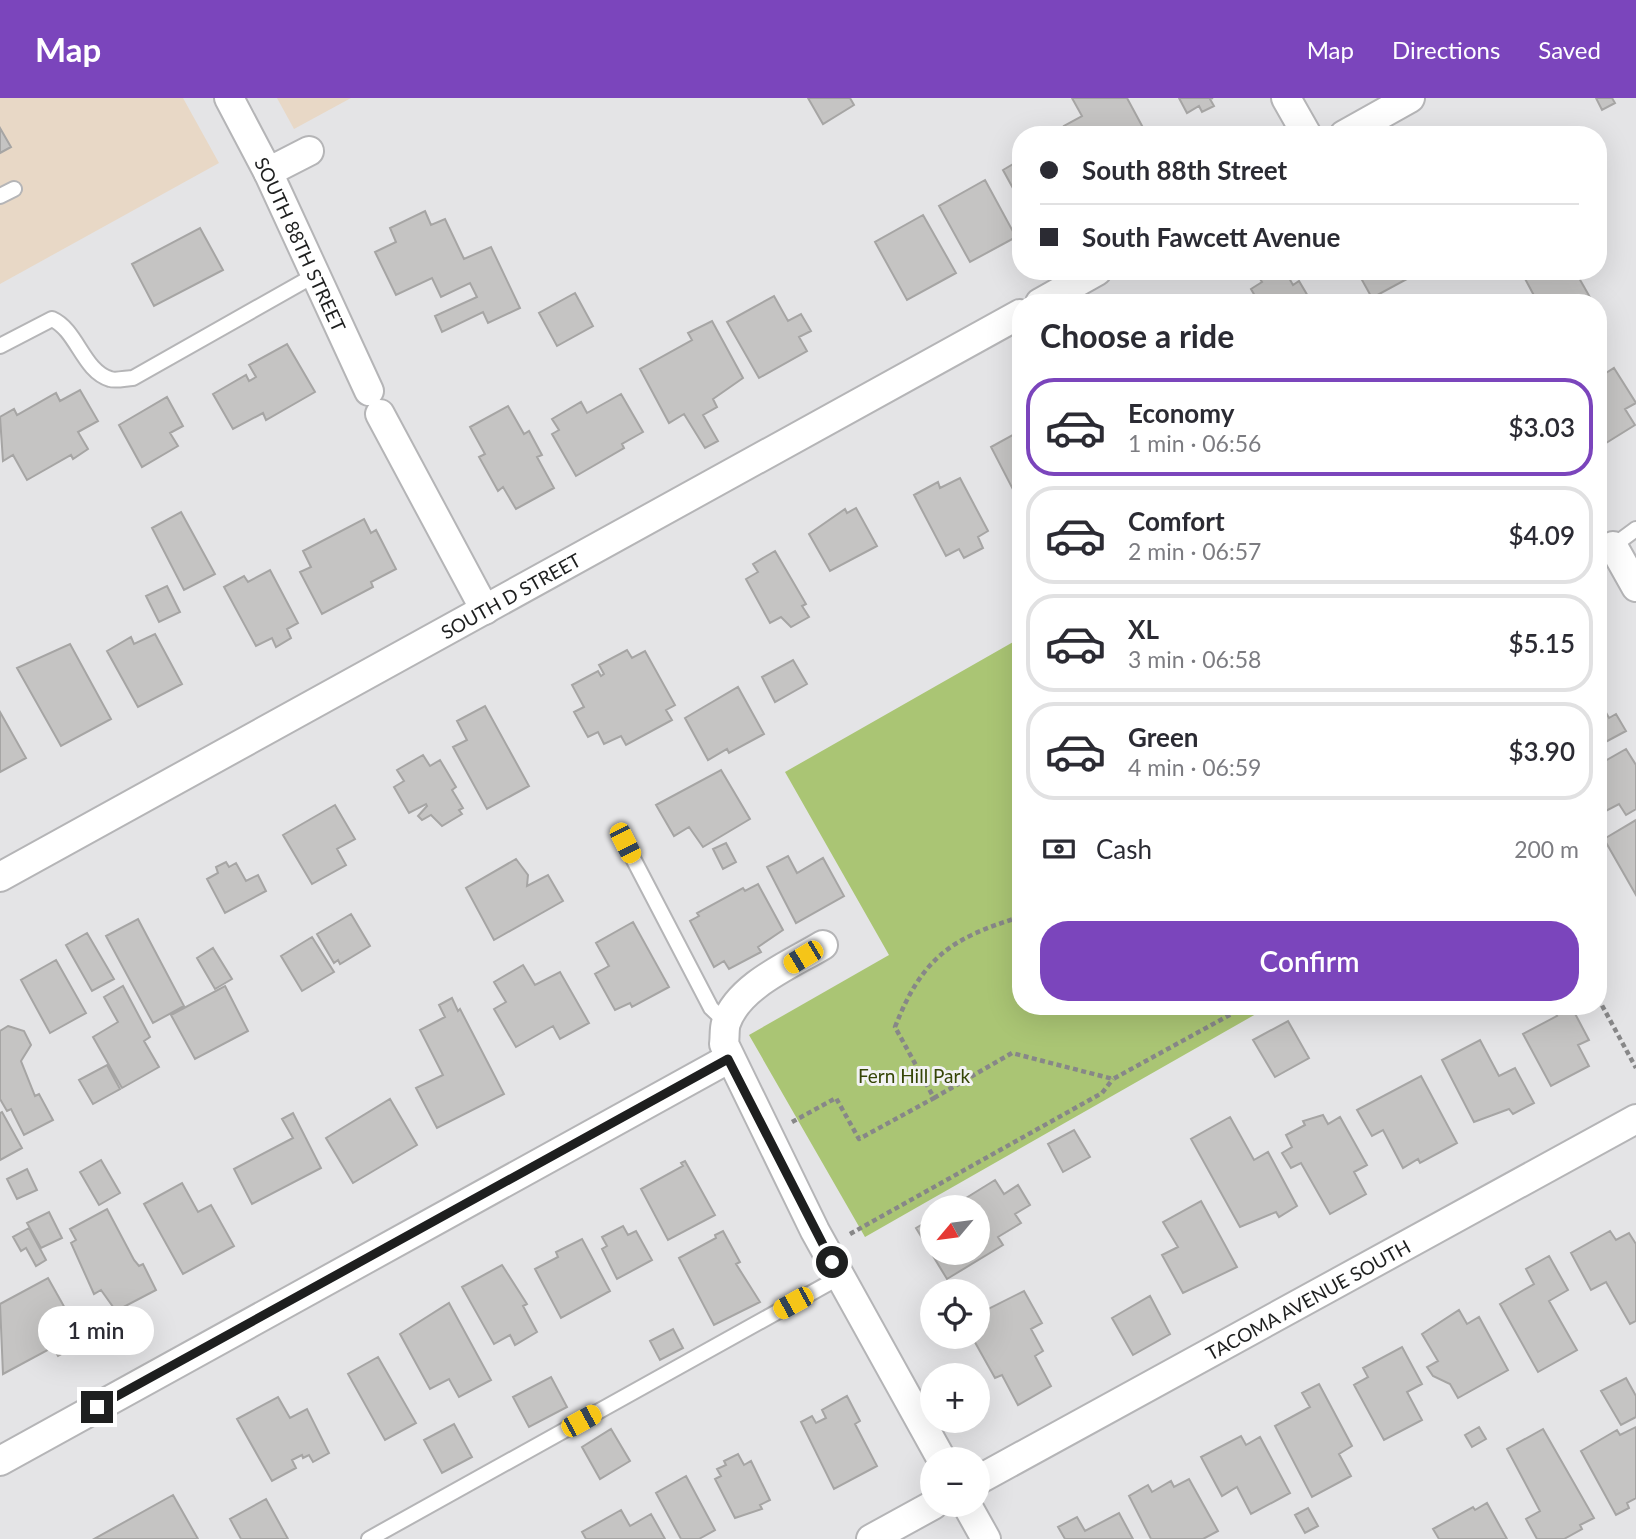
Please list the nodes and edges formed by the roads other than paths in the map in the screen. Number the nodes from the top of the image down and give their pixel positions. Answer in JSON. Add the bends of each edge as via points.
{"nodes":[{"id":1,"x":229,"y":98,"type":"edge"},
{"id":2,"x":1286,"y":98,"type":"edge"},
{"id":3,"x":1410,"y":98,"type":"edge"},
{"id":4,"x":1302,"y":126,"type":"edge"},
{"id":5,"x":1360,"y":126,"type":"edge"},
{"id":6,"x":309,"y":151,"type":"dead end"},
{"id":7,"x":268,"y":172,"type":"junction"},
{"id":8,"x":14,"y":189,"type":"dead end"},
{"id":9,"x":0,"y":197,"type":"edge"},
{"id":10,"x":315,"y":275,"type":"junction"},
{"id":11,"x":1081,"y":280,"type":"edge"},
{"id":12,"x":1056,"y":294,"type":"edge"},
{"id":13,"x":1012,"y":318,"type":"edge"},
{"id":14,"x":0,"y":346,"type":"edge"},
{"id":15,"x":1636,"y":529,"type":"edge"},
{"id":16,"x":1607,"y":547,"type":"edge"},
{"id":17,"x":1607,"y":549,"type":"edge"},
{"id":18,"x":1636,"y":587,"type":"edge"},
{"id":19,"x":485,"y":610,"type":"junction"},
{"id":20,"x":625,"y":843,"type":"dead end"},
{"id":21,"x":0,"y":877,"type":"edge"},
{"id":22,"x":823,"y":946,"type":"dead end"},
{"id":23,"x":726,"y":1022,"type":"junction"},
{"id":24,"x":728,"y":1059,"type":"junction"},
{"id":25,"x":1636,"y":1119,"type":"edge"},
{"id":26,"x":840,"y":1277,"type":"junction"},
{"id":27,"x":935,"y":1447,"type":"edge"},
{"id":28,"x":0,"y":1461,"type":"edge"},
{"id":29,"x":990,"y":1473,"type":"edge"},
{"id":30,"x":920,"y":1512,"type":"edge"},
{"id":31,"x":974,"y":1517,"type":"edge"},
{"id":32,"x":369,"y":1539,"type":"edge"},
{"id":33,"x":871,"y":1539,"type":"edge"},
{"id":34,"x":986,"y":1539,"type":"edge"}],
"edges":[{"from":1,"to":7,"type":"street","name":"SOUTH 88TH STREET"},
{"from":2,"to":4,"type":"street"},
{"from":3,"to":5,"type":"street"},
{"from":6,"to":7,"type":"street"},
{"from":7,"to":10,"type":"street","name":"SOUTH 88TH STREET"},
{"from":8,"to":9,"type":"lane"},
{"from":10,"to":14,"type":"lane","via":[[133,378],[110,379],[94,368],[63,324],[52,318]]},
{"from":10,"to":19,"type":"street","name":"SOUTH 88TH STREET","via":[[375,402]]},
{"from":11,"to":12,"type":"street"},
{"from":13,"to":19,"type":"street","name":"SOUTH D STREET"},
{"from":15,"to":16,"type":"lane"},
{"from":17,"to":18,"type":"street"},
{"from":19,"to":21,"type":"street","name":"SOUTH D STREET"},
{"from":20,"to":23,"type":"lane","via":[[711,1009]]},
{"from":22,"to":23,"type":"street","via":[[764,981],[741,1000]]},
{"from":23,"to":24,"type":"street"},
{"from":24,"to":26,"type":"street"},
{"from":24,"to":28,"type":"street"},
{"from":25,"to":29,"type":"street","name":"TACOMA AVENUE SOUTH"},
{"from":26,"to":27,"type":"street"},
{"from":26,"to":32,"type":"lane"},
{"from":30,"to":33,"type":"street"},
{"from":31,"to":34,"type":"street"}]}
